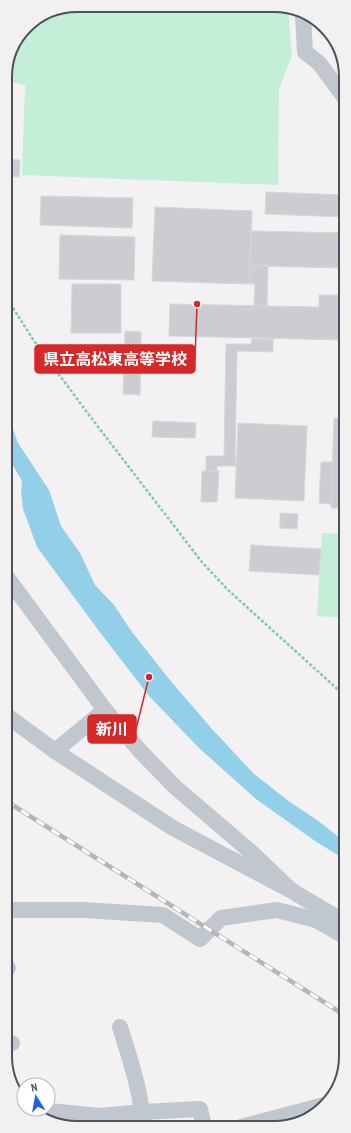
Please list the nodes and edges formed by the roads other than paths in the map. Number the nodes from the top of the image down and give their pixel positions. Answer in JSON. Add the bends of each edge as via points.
{"nodes":[{"id":1,"x":303,"y":19,"type":"edge"},
{"id":2,"x":339,"y":90,"type":"edge"},
{"id":3,"x":12,"y":584,"type":"edge"},
{"id":4,"x":105,"y":710,"type":"junction"},
{"id":5,"x":12,"y":720,"type":"edge"},
{"id":6,"x":55,"y":751,"type":"junction"},
{"id":7,"x":292,"y":891,"type":"junction"},
{"id":8,"x":12,"y":910,"type":"edge"},
{"id":9,"x":339,"y":919,"type":"edge"},
{"id":10,"x":339,"y":933,"type":"edge"},
{"id":11,"x":120,"y":1028,"type":"dead end"},
{"id":12,"x":312,"y":1108,"type":"edge"},
{"id":13,"x":56,"y":1112,"type":"edge"},
{"id":14,"x":143,"y":1119,"type":"edge"},
{"id":15,"x":203,"y":1121,"type":"edge"},
{"id":16,"x":264,"y":1121,"type":"edge"}],
"edges":[{"from":1,"to":2,"type":"street","via":[[305,52],[319,63]]},
{"from":3,"to":4,"type":"street"},
{"from":4,"to":6,"type":"street"},
{"from":4,"to":7,"type":"street","via":[[175,787]]},
{"from":5,"to":6,"type":"street"},
{"from":6,"to":7,"type":"street","via":[[173,828]]},
{"from":7,"to":9,"type":"street"},
{"from":8,"to":10,"type":"street","via":[[83,910],[163,915],[200,939],[221,918],[277,910],[316,920]]},
{"from":11,"to":14,"type":"street"},
{"from":12,"to":16,"type":"street"},
{"from":13,"to":14,"type":"street"},
{"from":14,"to":15,"type":"street","via":[[200,1109]]}]}
